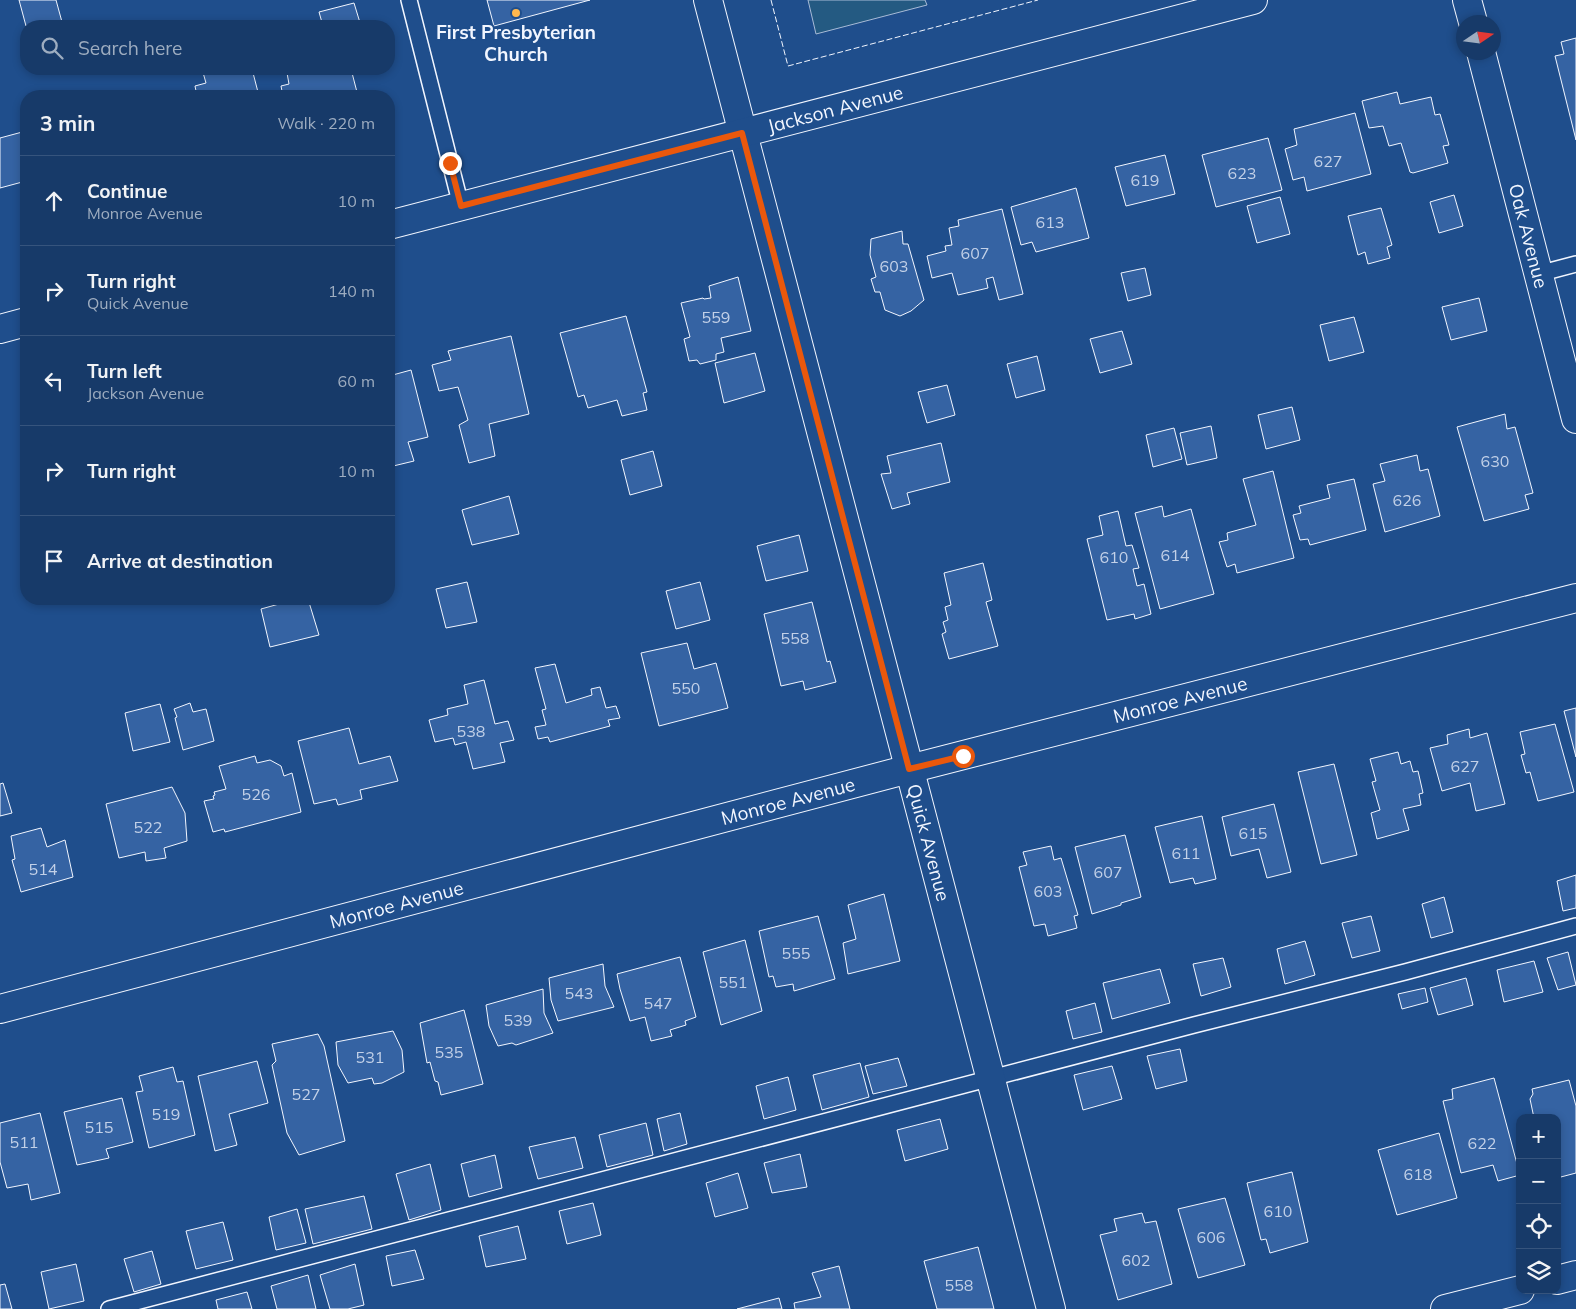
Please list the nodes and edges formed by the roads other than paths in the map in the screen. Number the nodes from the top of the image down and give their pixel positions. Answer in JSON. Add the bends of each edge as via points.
{"nodes":[{"id":1,"x":409,"y":0,"type":"edge"},
{"id":2,"x":708,"y":0,"type":"edge"},
{"id":3,"x":1253,"y":0,"type":"edge"},
{"id":4,"x":1467,"y":0,"type":"edge"},
{"id":5,"x":1471,"y":15,"type":"edge"},
{"id":6,"x":1483,"y":60,"type":"edge"},
{"id":7,"x":742,"y":133,"type":"junction"},
{"id":8,"x":461,"y":206,"type":"junction"},
{"id":9,"x":395,"y":223,"type":"edge"},
{"id":10,"x":1576,"y":264,"type":"edge"},
{"id":11,"x":1538,"y":274,"type":"junction"},
{"id":12,"x":20,"y":324,"type":"edge"},
{"id":13,"x":0,"y":330,"type":"edge"},
{"id":14,"x":1576,"y":419,"type":"edge"},
{"id":15,"x":1576,"y":598,"type":"edge"},
{"id":16,"x":909,"y":769,"type":"junction"},
{"id":17,"x":1576,"y":926,"type":"edge"},
{"id":18,"x":0,"y":1009,"type":"edge"},
{"id":19,"x":990,"y":1078,"type":"junction"},
{"id":20,"x":1576,"y":1275,"type":"edge"},
{"id":21,"x":1561,"y":1279,"type":"edge"},
{"id":22,"x":1516,"y":1291,"type":"edge"},
{"id":23,"x":109,"y":1309,"type":"edge"},
{"id":24,"x":1051,"y":1309,"type":"edge"},
{"id":25,"x":1445,"y":1309,"type":"edge"}],
"edges":[{"from":1,"to":8,"type":"lane"},
{"from":2,"to":7,"type":"street","name":"Quick Avenue"},
{"from":3,"to":7,"type":"street","name":"Jackson Avenue"},
{"from":4,"to":5,"type":"street"},
{"from":6,"to":11,"type":"street","name":"Oak Avenue"},
{"from":7,"to":8,"type":"street","name":"Jackson Avenue"},
{"from":7,"to":16,"type":"street","name":"Quick Avenue"},
{"from":8,"to":9,"type":"street","name":"Jackson Avenue"},
{"from":10,"to":11,"type":"lane"},
{"from":11,"to":14,"type":"street","name":"Oak Avenue"},
{"from":12,"to":13,"type":"street"},
{"from":15,"to":16,"type":"street","name":"Monroe Avenue"},
{"from":16,"to":18,"type":"street","name":"Monroe Avenue"},
{"from":16,"to":19,"type":"street","name":"Quick Avenue"},
{"from":17,"to":19,"type":"lane"},
{"from":19,"to":23,"type":"lane"},
{"from":19,"to":24,"type":"street","name":"Quick Avenue"},
{"from":20,"to":21,"type":"street"},
{"from":22,"to":25,"type":"street"}]}
